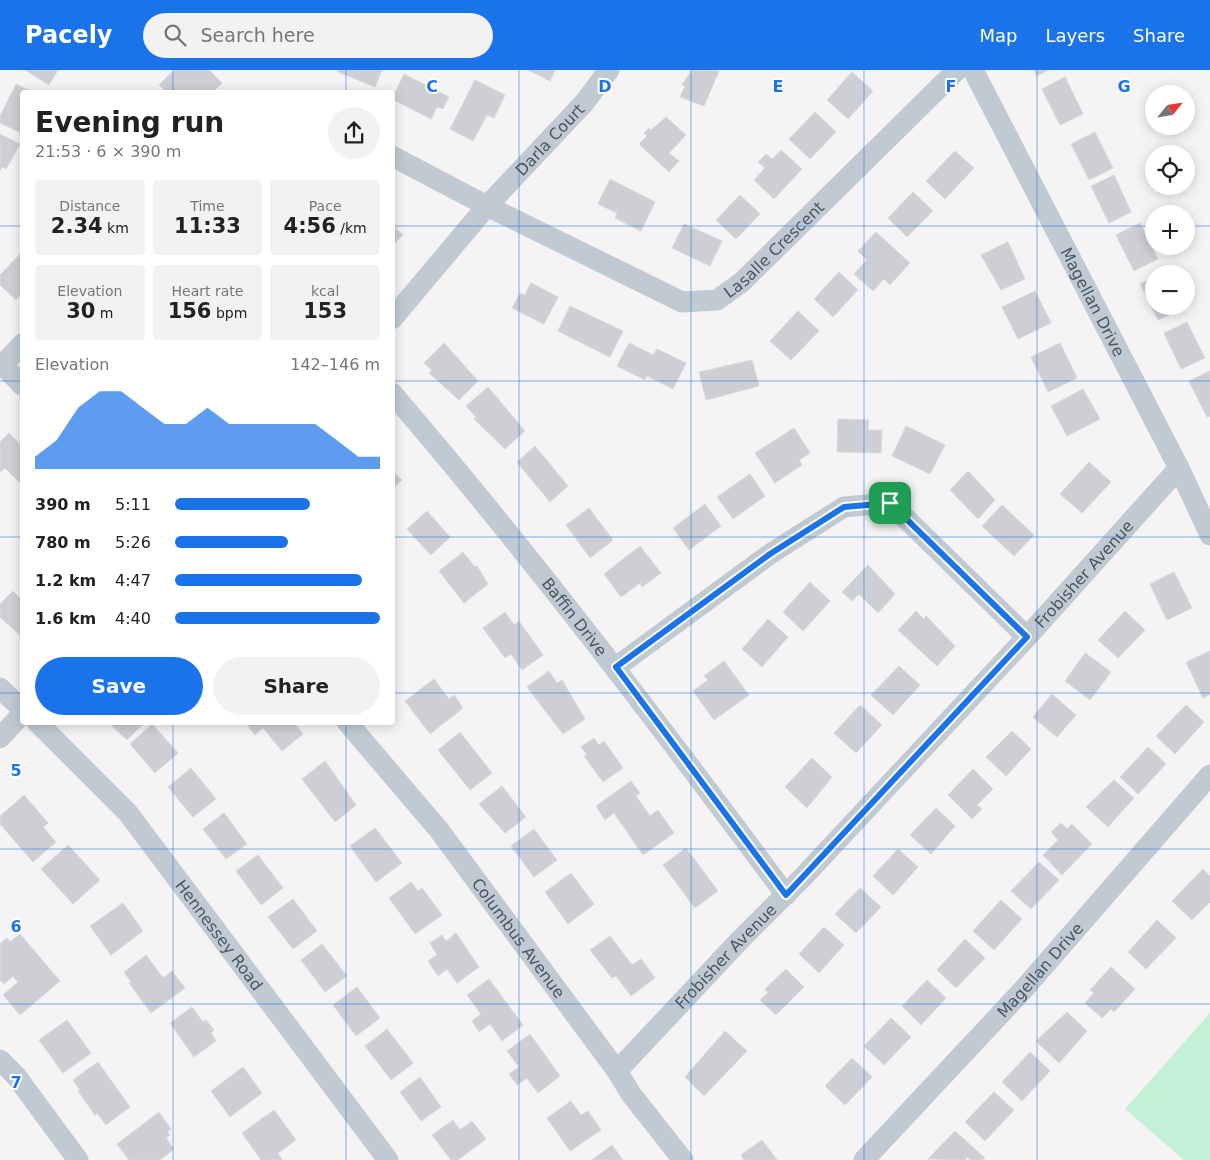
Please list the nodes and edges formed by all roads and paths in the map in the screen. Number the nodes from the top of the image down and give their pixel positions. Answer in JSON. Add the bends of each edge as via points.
{"nodes":[{"id":1,"x":609,"y":70,"type":"edge"},
{"id":2,"x":957,"y":70,"type":"edge"},
{"id":3,"x":973,"y":70,"type":"edge"},
{"id":4,"x":395,"y":158,"type":"edge"},
{"id":5,"x":487,"y":206,"type":"junction"},
{"id":6,"x":395,"y":316,"type":"edge"},
{"id":7,"x":20,"y":346,"type":"edge"},
{"id":8,"x":2,"y":364,"type":"edge"},
{"id":9,"x":20,"y":383,"type":"edge"},
{"id":10,"x":395,"y":396,"type":"edge"},
{"id":11,"x":1179,"y":468,"type":"junction"},
{"id":12,"x":1210,"y":535,"type":"edge"},
{"id":13,"x":1027,"y":637,"type":"junction"},
{"id":14,"x":616,"y":667,"type":"junction"},
{"id":15,"x":0,"y":688,"type":"edge"},
{"id":16,"x":20,"y":707,"type":"edge"},
{"id":17,"x":20,"y":716,"type":"edge"},
{"id":18,"x":41,"y":725,"type":"edge"},
{"id":19,"x":350,"y":725,"type":"edge"},
{"id":20,"x":0,"y":738,"type":"edge"},
{"id":21,"x":1210,"y":775,"type":"edge"},
{"id":22,"x":786,"y":895,"type":"junction"},
{"id":23,"x":0,"y":1060,"type":"edge"},
{"id":24,"x":617,"y":1071,"type":"junction"},
{"id":25,"x":78,"y":1160,"type":"edge"},
{"id":26,"x":388,"y":1160,"type":"edge"},
{"id":27,"x":683,"y":1160,"type":"edge"},
{"id":28,"x":864,"y":1160,"type":"edge"}],
"edges":[{"from":1,"to":5,"type":"street","name":"Darla Court","via":[[584,103]]},
{"from":2,"to":5,"type":"street","name":"Lasalle Crescent","via":[[742,282],[716,300],[682,302]]},
{"from":3,"to":11,"type":"street","name":"Magellan Drive"},
{"from":4,"to":5,"type":"street","name":"Lasalle Crescent"},
{"from":5,"to":6,"type":"street","name":"Darla Court"},
{"from":7,"to":8,"type":"street"},
{"from":8,"to":9,"type":"street"},
{"from":10,"to":14,"type":"street","name":"Baffin Drive"},
{"from":11,"to":12,"type":"street","name":"Magellan Drive"},
{"from":11,"to":13,"type":"street","name":"Frobisher Avenue"},
{"from":13,"to":14,"type":"street","via":[[890,503],[844,507],[770,554]]},
{"from":13,"to":22,"type":"street","name":"Frobisher Avenue"},
{"from":14,"to":22,"type":"street","name":"Baffin Drive"},
{"from":15,"to":16,"type":"street"},
{"from":17,"to":20,"type":"street"},
{"from":18,"to":26,"type":"street","name":"Hennessey Road","via":[[128,813]]},
{"from":19,"to":24,"type":"street","name":"Columbus Avenue","via":[[439,830]]},
{"from":21,"to":28,"type":"street","name":"Magellan Drive","via":[[1022,991]]},
{"from":22,"to":24,"type":"street","name":"Frobisher Avenue"},
{"from":23,"to":25,"type":"street","via":[[16,1076]]},
{"from":24,"to":27,"type":"street","name":"Columbus Avenue"}]}
